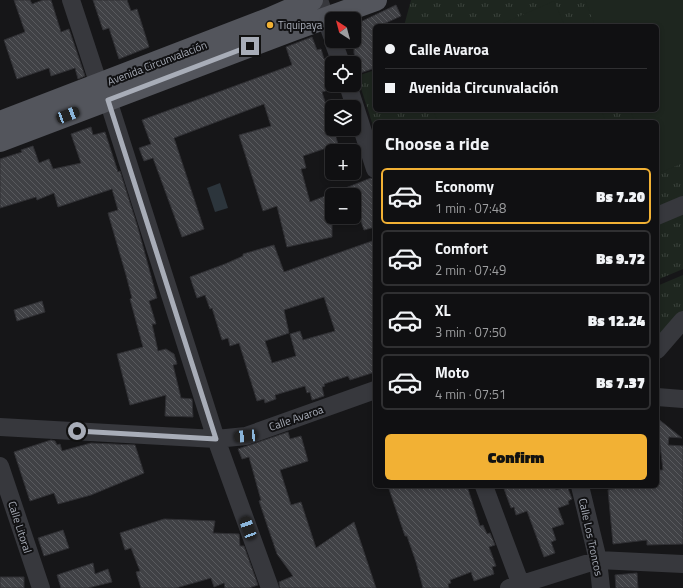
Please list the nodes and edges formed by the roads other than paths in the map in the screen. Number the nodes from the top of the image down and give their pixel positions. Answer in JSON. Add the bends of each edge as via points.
{"nodes":[{"id":1,"x":71,"y":0,"type":"edge"},
{"id":2,"x":312,"y":0,"type":"edge"},
{"id":3,"x":376,"y":0,"type":"edge"},
{"id":4,"x":343,"y":12,"type":"edge"},
{"id":5,"x":287,"y":14,"type":"edge"},
{"id":6,"x":325,"y":18,"type":"edge"},
{"id":7,"x":350,"y":92,"type":"edge"},
{"id":8,"x":104,"y":93,"type":"junction"},
{"id":9,"x":0,"y":122,"type":"edge"},
{"id":10,"x":0,"y":141,"type":"edge"},
{"id":11,"x":373,"y":163,"type":"edge"},
{"id":12,"x":683,"y":204,"type":"edge"},
{"id":13,"x":659,"y":215,"type":"edge"},
{"id":14,"x":683,"y":320,"type":"edge"},
{"id":15,"x":659,"y":348,"type":"edge"},
{"id":16,"x":373,"y":391,"type":"edge"},
{"id":17,"x":659,"y":397,"type":"edge"},
{"id":18,"x":683,"y":399,"type":"edge"},
{"id":19,"x":0,"y":427,"type":"edge"},
{"id":20,"x":216,"y":439,"type":"junction"},
{"id":21,"x":0,"y":466,"type":"edge"},
{"id":22,"x":485,"y":488,"type":"edge"},
{"id":23,"x":580,"y":488,"type":"edge"},
{"id":24,"x":598,"y":560,"type":"junction"},
{"id":25,"x":683,"y":564,"type":"edge"},
{"id":26,"x":517,"y":587,"type":"edge"},
{"id":27,"x":40,"y":588,"type":"edge"},
{"id":28,"x":270,"y":588,"type":"edge"},
{"id":29,"x":601,"y":588,"type":"edge"}],
"edges":[{"from":1,"to":8,"type":"street"},
{"from":2,"to":5,"type":"main road","name":"Avenida Circunvalación"},
{"from":3,"to":4,"type":"main road","name":"Avenida Circunvalación"},
{"from":5,"to":6,"type":"main road","name":"Avenida Circunvalación"},
{"from":5,"to":8,"type":"main road","name":"Avenida Circunvalación"},
{"from":7,"to":11,"type":"street"},
{"from":8,"to":9,"type":"main road","name":"Avenida Circunvalación"},
{"from":8,"to":10,"type":"main road","name":"Avenida Circunvalación"},
{"from":8,"to":20,"type":"street"},
{"from":12,"to":13,"type":"street"},
{"from":14,"to":15,"type":"street"},
{"from":16,"to":20,"type":"street","name":"Calle Avaroa","via":[[246,436]]},
{"from":17,"to":18,"type":"street"},
{"from":19,"to":20,"type":"street","name":"Calle Avaroa"},
{"from":20,"to":28,"type":"street"},
{"from":21,"to":27,"type":"street","name":"Calle Litoral"},
{"from":22,"to":26,"type":"street"},
{"from":23,"to":24,"type":"street","name":"Calle Los Troncos"},
{"from":24,"to":25,"type":"street"},
{"from":24,"to":26,"type":"street"},
{"from":24,"to":29,"type":"street","name":"Calle Los Troncos"}]}
